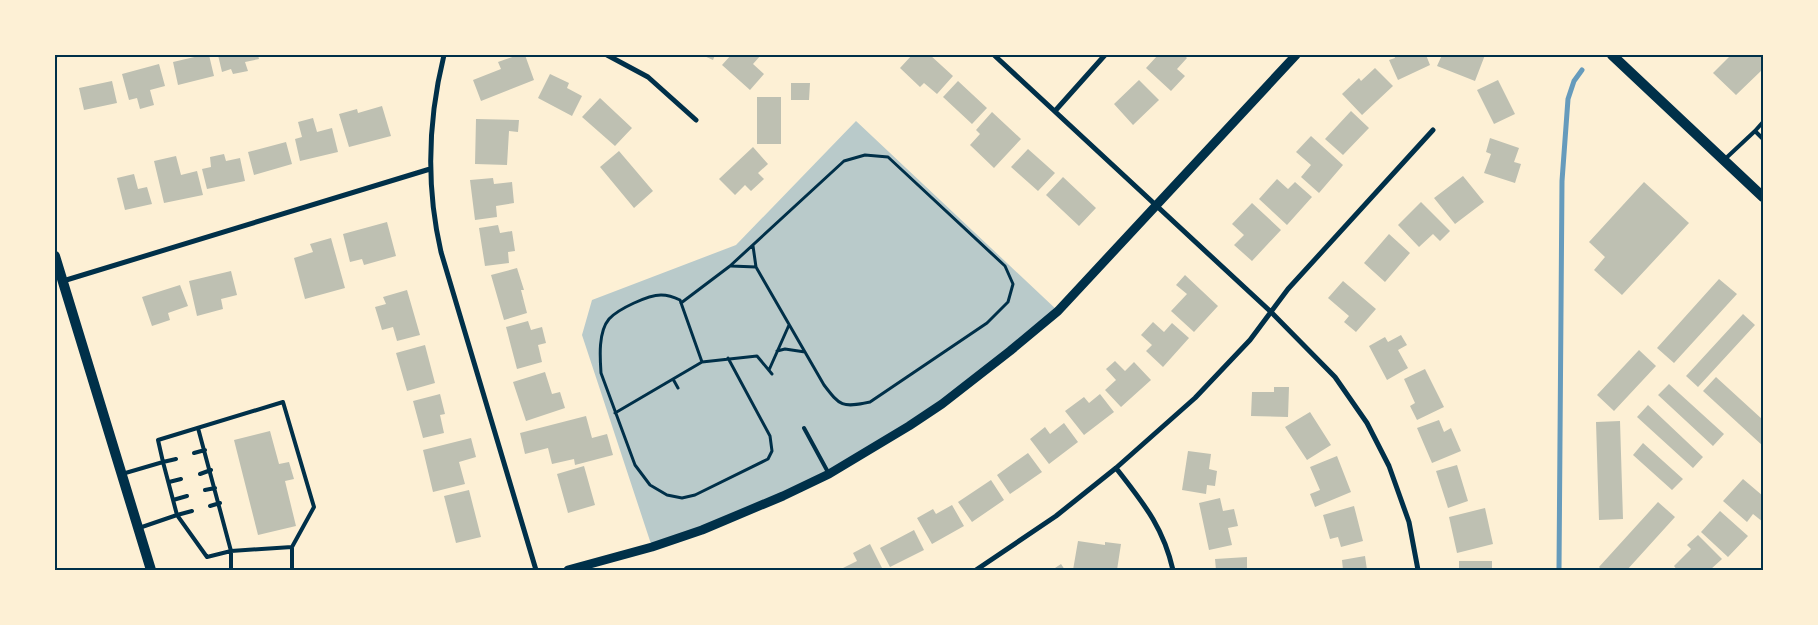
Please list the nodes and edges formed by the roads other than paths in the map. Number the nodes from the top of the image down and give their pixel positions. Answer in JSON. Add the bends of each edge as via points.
{"nodes":[{"id":1,"x":444,"y":55,"type":"edge"},
{"id":2,"x":607,"y":55,"type":"edge"},
{"id":3,"x":994,"y":55,"type":"edge"},
{"id":4,"x":1106,"y":55,"type":"edge"},
{"id":5,"x":1296,"y":55,"type":"edge"},
{"id":6,"x":1612,"y":55,"type":"edge"},
{"id":7,"x":1055,"y":112,"type":"junction"},
{"id":8,"x":696,"y":120,"type":"dead end"},
{"id":9,"x":1763,"y":122,"type":"edge"},
{"id":10,"x":1434,"y":130,"type":"dead end"},
{"id":11,"x":1755,"y":131,"type":"junction"},
{"id":12,"x":1763,"y":139,"type":"edge"},
{"id":13,"x":1724,"y":160,"type":"junction"},
{"id":14,"x":430,"y":169,"type":"junction"},
{"id":15,"x":1763,"y":197,"type":"edge"},
{"id":16,"x":1156,"y":206,"type":"junction"},
{"id":17,"x":55,"y":256,"type":"edge"},
{"id":18,"x":63,"y":282,"type":"junction"},
{"id":19,"x":1271,"y":312,"type":"junction"},
{"id":20,"x":198,"y":428,"type":"junction"},
{"id":21,"x":804,"y":428,"type":"dead end"},
{"id":22,"x":205,"y":450,"type":"junction"},
{"id":23,"x":194,"y":453,"type":"dead end"},
{"id":24,"x":176,"y":458,"type":"dead end"},
{"id":25,"x":163,"y":462,"type":"junction"},
{"id":26,"x":1116,"y":468,"type":"junction"},
{"id":27,"x":210,"y":470,"type":"junction"},
{"id":28,"x":122,"y":474,"type":"junction"},
{"id":29,"x":200,"y":474,"type":"dead end"},
{"id":30,"x":829,"y":474,"type":"junction"},
{"id":31,"x":181,"y":479,"type":"dead end"},
{"id":32,"x":168,"y":482,"type":"junction"},
{"id":33,"x":215,"y":488,"type":"junction"},
{"id":34,"x":205,"y":490,"type":"dead end"},
{"id":35,"x":187,"y":496,"type":"dead end"},
{"id":36,"x":173,"y":500,"type":"junction"},
{"id":37,"x":220,"y":503,"type":"junction"},
{"id":38,"x":210,"y":506,"type":"dead end"},
{"id":39,"x":192,"y":511,"type":"dead end"},
{"id":40,"x":177,"y":515,"type":"junction"},
{"id":41,"x":138,"y":528,"type":"junction"},
{"id":42,"x":292,"y":547,"type":"junction"},
{"id":43,"x":231,"y":551,"type":"junction"},
{"id":44,"x":151,"y":570,"type":"edge"},
{"id":45,"x":231,"y":570,"type":"edge"},
{"id":46,"x":292,"y":570,"type":"edge"},
{"id":47,"x":536,"y":570,"type":"edge"},
{"id":48,"x":568,"y":570,"type":"edge"},
{"id":49,"x":976,"y":570,"type":"edge"},
{"id":50,"x":1173,"y":570,"type":"edge"},
{"id":51,"x":1418,"y":570,"type":"edge"}],
"edges":[{"from":1,"to":14,"type":"street","via":[[433,114]]},
{"from":2,"to":8,"type":"street","via":[[648,77]]},
{"from":3,"to":7,"type":"street"},
{"from":4,"to":7,"type":"street"},
{"from":5,"to":16,"type":"street"},
{"from":6,"to":13,"type":"main road"},
{"from":7,"to":16,"type":"street"},
{"from":9,"to":11,"type":"lane"},
{"from":10,"to":19,"type":"street","via":[[1288,289]]},
{"from":11,"to":12,"type":"lane"},
{"from":11,"to":13,"type":"lane"},
{"from":13,"to":15,"type":"main road"},
{"from":14,"to":18,"type":"street"},
{"from":14,"to":47,"type":"street","via":[[440,252]]},
{"from":16,"to":19,"type":"street"},
{"from":16,"to":30,"type":"street","via":[[1058,311],[1010,352],[942,404]]},
{"from":17,"to":18,"type":"main road"},
{"from":18,"to":28,"type":"main road"},
{"from":19,"to":26,"type":"street","via":[[1250,340],[1195,398]]},
{"from":19,"to":51,"type":"street","via":[[1335,376],[1367,423],[1403,502]]},
{"from":20,"to":22,"type":"lane"},
{"from":20,"to":25,"type":"lane","via":[[158,440]]},
{"from":20,"to":42,"type":"lane","via":[[283,402],[314,507]]},
{"from":21,"to":30,"type":"lane"},
{"from":22,"to":23,"type":"lane"},
{"from":22,"to":27,"type":"lane"},
{"from":24,"to":25,"type":"lane"},
{"from":25,"to":28,"type":"lane"},
{"from":25,"to":32,"type":"lane"},
{"from":26,"to":49,"type":"street","via":[[1056,516]]},
{"from":26,"to":50,"type":"street","via":[[1156,522],[1168,548]]},
{"from":27,"to":29,"type":"lane"},
{"from":27,"to":33,"type":"lane"},
{"from":28,"to":41,"type":"main road"},
{"from":30,"to":48,"type":"street","via":[[702,530]]},
{"from":31,"to":32,"type":"lane"},
{"from":32,"to":36,"type":"lane"},
{"from":33,"to":34,"type":"lane"},
{"from":33,"to":37,"type":"lane"},
{"from":35,"to":36,"type":"lane"},
{"from":36,"to":40,"type":"lane"},
{"from":37,"to":38,"type":"lane"},
{"from":37,"to":43,"type":"lane"},
{"from":39,"to":40,"type":"lane"},
{"from":40,"to":41,"type":"lane"},
{"from":40,"to":43,"type":"lane","via":[[207,557]]},
{"from":41,"to":44,"type":"main road"},
{"from":42,"to":43,"type":"lane"},
{"from":42,"to":46,"type":"lane"},
{"from":43,"to":45,"type":"lane"}]}
